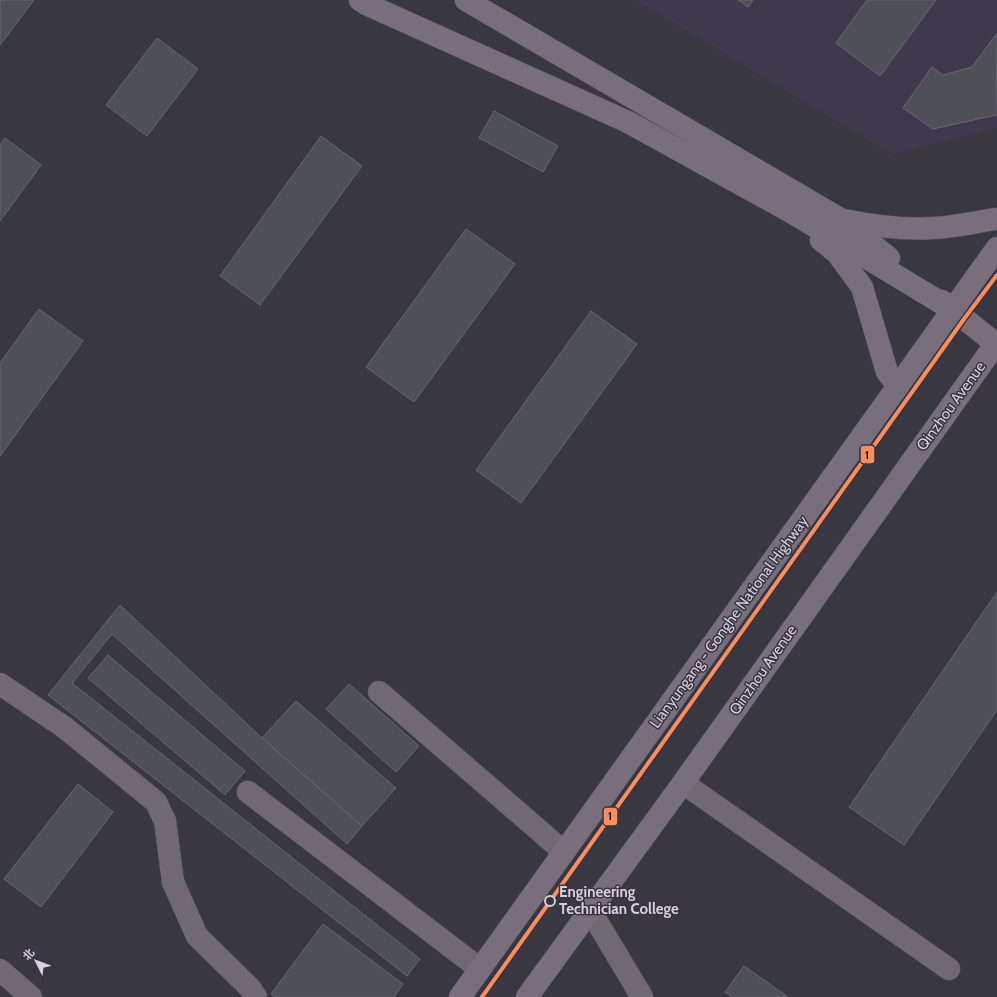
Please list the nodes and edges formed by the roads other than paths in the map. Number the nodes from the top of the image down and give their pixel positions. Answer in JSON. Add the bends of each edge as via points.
{"nodes":[{"id":1,"x":466,"y":0,"type":"edge"},
{"id":2,"x":363,"y":2,"type":"edge"},
{"id":3,"x":790,"y":212,"type":"junction"},
{"id":4,"x":997,"y":219,"type":"edge"},
{"id":5,"x":842,"y":220,"type":"junction"},
{"id":6,"x":997,"y":248,"type":"edge"},
{"id":7,"x":953,"y":310,"type":"junction"},
{"id":8,"x":997,"y":344,"type":"edge"},
{"id":9,"x":898,"y":386,"type":"junction"},
{"id":10,"x":0,"y":684,"type":"edge"},
{"id":11,"x":379,"y":692,"type":"dead end"},
{"id":12,"x":683,"y":783,"type":"junction"},
{"id":13,"x":248,"y":792,"type":"dead end"},
{"id":14,"x":564,"y":852,"type":"junction"},
{"id":15,"x":590,"y":910,"type":"junction"},
{"id":16,"x":480,"y":969,"type":"junction"},
{"id":17,"x":949,"y":969,"type":"dead end"},
{"id":18,"x":0,"y":970,"type":"edge"},
{"id":19,"x":31,"y":997,"type":"edge"},
{"id":20,"x":256,"y":997,"type":"edge"},
{"id":21,"x":460,"y":997,"type":"edge"},
{"id":22,"x":527,"y":997,"type":"edge"},
{"id":23,"x":642,"y":997,"type":"edge"}],
"edges":[{"from":1,"to":5,"type":"highway"},
{"from":2,"to":3,"type":"highway","via":[[628,122]]},
{"from":3,"to":7,"type":"highway"},
{"from":3,"to":9,"type":"highway","via":[[836,253],[862,287],[887,372]]},
{"from":4,"to":5,"type":"highway","via":[[955,226],[911,229]]},
{"from":5,"to":7,"type":"highway"},
{"from":6,"to":7,"type":"highway","name":"Lianyungang - Gonghe National Highway"},
{"from":7,"to":8,"type":"highway"},
{"from":7,"to":9,"type":"highway","name":"Lianyungang - Gonghe National Highway"},
{"from":8,"to":12,"type":"highway","name":"Qinzhou Avenue"},
{"from":9,"to":14,"type":"highway","name":"Lianyungang - Gonghe National Highway"},
{"from":10,"to":20,"type":"lane","via":[[64,727],[156,802],[165,821],[173,882],[197,936]]},
{"from":11,"to":14,"type":"lane"},
{"from":12,"to":15,"type":"highway","name":"Qinzhou Avenue"},
{"from":12,"to":17,"type":"lane"},
{"from":13,"to":16,"type":"lane"},
{"from":14,"to":16,"type":"highway","name":"Lianyungang - Gonghe National Highway"},
{"from":15,"to":22,"type":"highway","name":"Qinzhou Avenue"},
{"from":15,"to":23,"type":"lane"},
{"from":16,"to":21,"type":"highway","name":"Lianyungang - Gonghe National Highway"},
{"from":18,"to":19,"type":"lane"}]}
